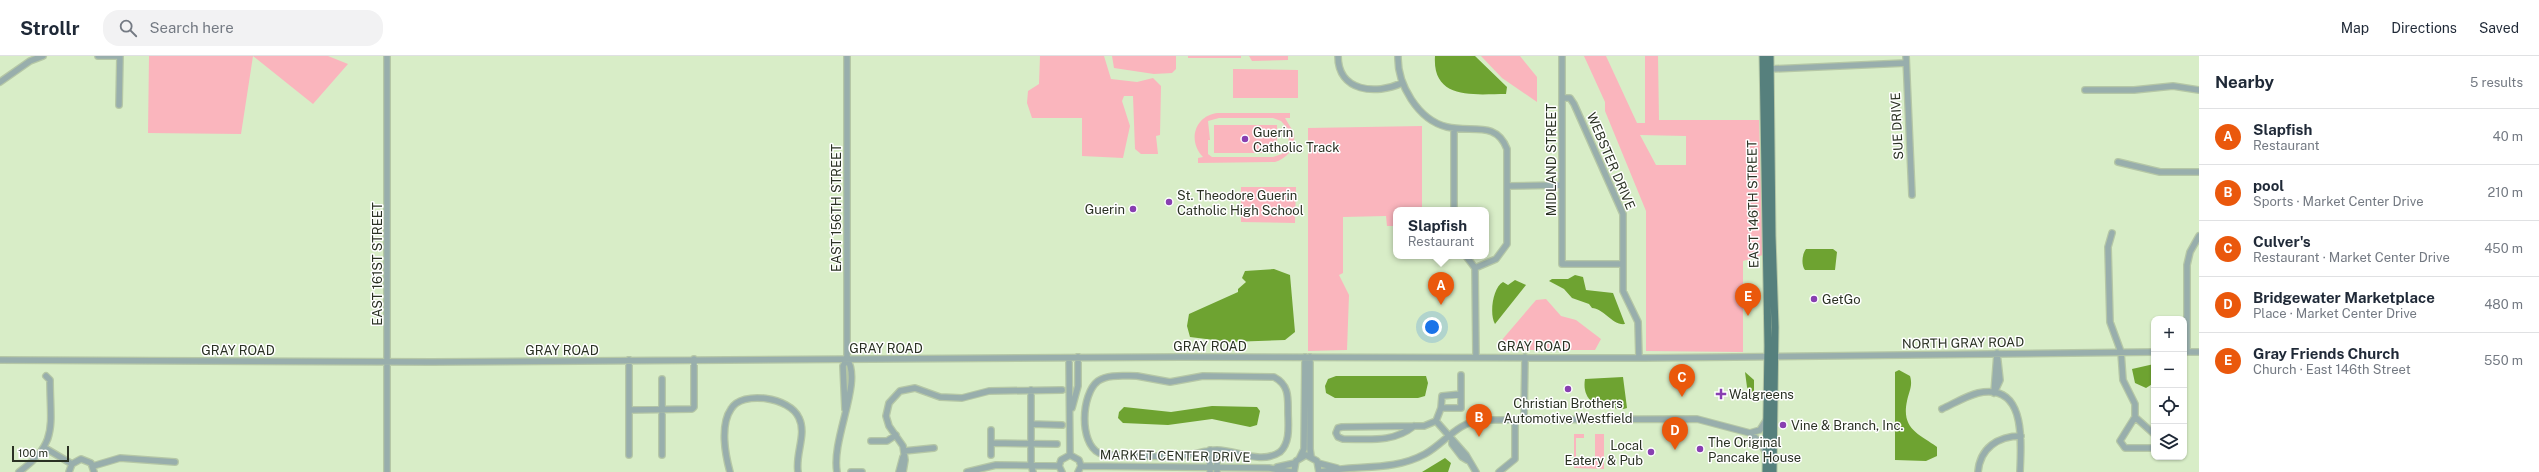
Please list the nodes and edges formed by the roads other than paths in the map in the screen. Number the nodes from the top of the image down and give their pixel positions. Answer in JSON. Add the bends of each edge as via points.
{"nodes":[{"id":1,"x":43,"y":56,"type":"edge"},
{"id":2,"x":98,"y":56,"type":"edge"},
{"id":3,"x":120,"y":56,"type":"edge"},
{"id":4,"x":387,"y":56,"type":"edge"},
{"id":5,"x":847,"y":56,"type":"edge"},
{"id":6,"x":1338,"y":56,"type":"edge"},
{"id":7,"x":1398,"y":56,"type":"edge"},
{"id":8,"x":1562,"y":56,"type":"edge"},
{"id":9,"x":1764,"y":56,"type":"edge"},
{"id":10,"x":1770,"y":56,"type":"edge"},
{"id":11,"x":1906,"y":56,"type":"edge"},
{"id":12,"x":35,"y":57,"type":"edge"},
{"id":13,"x":1906,"y":63,"type":"junction"},
{"id":14,"x":1770,"y":69,"type":"junction"},
{"id":15,"x":0,"y":82,"type":"edge"},
{"id":16,"x":1402,"y":83,"type":"junction"},
{"id":17,"x":2085,"y":90,"type":"dead end"},
{"id":18,"x":2199,"y":90,"type":"edge"},
{"id":19,"x":1562,"y":98,"type":"junction"},
{"id":20,"x":119,"y":105,"type":"dead end"},
{"id":21,"x":1454,"y":128,"type":"junction"},
{"id":22,"x":2118,"y":162,"type":"dead end"},
{"id":23,"x":2199,"y":172,"type":"edge"},
{"id":24,"x":1508,"y":186,"type":"junction"},
{"id":25,"x":1562,"y":186,"type":"junction"},
{"id":26,"x":1912,"y":195,"type":"dead end"},
{"id":27,"x":1454,"y":207,"type":"edge"},
{"id":28,"x":2112,"y":232,"type":"dead end"},
{"id":29,"x":2199,"y":236,"type":"edge"},
{"id":30,"x":1468,"y":259,"type":"edge"},
{"id":31,"x":1623,"y":264,"type":"junction"},
{"id":32,"x":1475,"y":268,"type":"junction"},
{"id":33,"x":2186,"y":316,"type":"edge"},
{"id":34,"x":2121,"y":352,"type":"junction"},
{"id":35,"x":2151,"y":352,"type":"edge"},
{"id":36,"x":2187,"y":352,"type":"edge"},
{"id":37,"x":2199,"y":352,"type":"edge"},
{"id":38,"x":1997,"y":353,"type":"junction"},
{"id":39,"x":1308,"y":356,"type":"junction"},
{"id":40,"x":1772,"y":356,"type":"junction"},
{"id":41,"x":1476,"y":357,"type":"junction"},
{"id":42,"x":1525,"y":357,"type":"junction"},
{"id":43,"x":1069,"y":358,"type":"junction"},
{"id":44,"x":1078,"y":358,"type":"junction"},
{"id":45,"x":1639,"y":358,"type":"junction"},
{"id":46,"x":694,"y":359,"type":"junction"},
{"id":47,"x":847,"y":359,"type":"junction"},
{"id":48,"x":0,"y":360,"type":"edge"},
{"id":49,"x":629,"y":360,"type":"junction"},
{"id":50,"x":388,"y":361,"type":"junction"},
{"id":51,"x":1461,"y":375,"type":"dead end"},
{"id":52,"x":46,"y":376,"type":"dead end"},
{"id":53,"x":662,"y":379,"type":"dead end"},
{"id":54,"x":1031,"y":390,"type":"junction"},
{"id":55,"x":1062,"y":390,"type":"dead end"},
{"id":56,"x":1994,"y":393,"type":"junction"},
{"id":57,"x":1461,"y":394,"type":"junction"},
{"id":58,"x":1441,"y":408,"type":"junction"},
{"id":59,"x":1942,"y":409,"type":"dead end"},
{"id":60,"x":629,"y":410,"type":"junction"},
{"id":61,"x":662,"y":410,"type":"junction"},
{"id":62,"x":1071,"y":412,"type":"junction"},
{"id":63,"x":2135,"y":417,"type":"junction"},
{"id":64,"x":1515,"y":419,"type":"junction"},
{"id":65,"x":1524,"y":419,"type":"junction"},
{"id":66,"x":1767,"y":419,"type":"junction"},
{"id":67,"x":1436,"y":421,"type":"junction"},
{"id":68,"x":1031,"y":424,"type":"junction"},
{"id":69,"x":1062,"y":425,"type":"dead end"},
{"id":70,"x":1414,"y":426,"type":"junction"},
{"id":71,"x":991,"y":430,"type":"dead end"},
{"id":72,"x":2151,"y":431,"type":"edge"},
{"id":73,"x":1750,"y":433,"type":"junction"},
{"id":74,"x":896,"y":435,"type":"junction"},
{"id":75,"x":1447,"y":436,"type":"junction"},
{"id":76,"x":2021,"y":436,"type":"junction"},
{"id":77,"x":871,"y":441,"type":"dead end"},
{"id":78,"x":991,"y":443,"type":"junction"},
{"id":79,"x":1031,"y":443,"type":"junction"},
{"id":80,"x":1057,"y":444,"type":"dead end"},
{"id":81,"x":45,"y":448,"type":"junction"},
{"id":82,"x":934,"y":448,"type":"dead end"},
{"id":83,"x":2151,"y":448,"type":"edge"},
{"id":84,"x":1210,"y":450,"type":"junction"},
{"id":85,"x":1217,"y":450,"type":"junction"},
{"id":86,"x":904,"y":453,"type":"junction"},
{"id":87,"x":1766,"y":454,"type":"junction"},
{"id":88,"x":629,"y":455,"type":"dead end"},
{"id":89,"x":662,"y":455,"type":"dead end"},
{"id":90,"x":991,"y":455,"type":"dead end"},
{"id":91,"x":1070,"y":455,"type":"junction"},
{"id":92,"x":1312,"y":456,"type":"junction"},
{"id":93,"x":1300,"y":457,"type":"junction"},
{"id":94,"x":175,"y":462,"type":"dead end"},
{"id":95,"x":1295,"y":463,"type":"junction"},
{"id":96,"x":1318,"y":463,"type":"junction"},
{"id":97,"x":72,"y":464,"type":"junction"},
{"id":98,"x":1031,"y":465,"type":"junction"},
{"id":99,"x":1060,"y":466,"type":"junction"},
{"id":100,"x":1269,"y":468,"type":"junction"},
{"id":101,"x":94,"y":469,"type":"edge"},
{"id":102,"x":1079,"y":469,"type":"edge"},
{"id":103,"x":1345,"y":469,"type":"junction"},
{"id":104,"x":1210,"y":470,"type":"edge"},
{"id":105,"x":1217,"y":470,"type":"edge"},
{"id":106,"x":19,"y":472,"type":"edge"},
{"id":107,"x":69,"y":472,"type":"edge"},
{"id":108,"x":387,"y":472,"type":"edge"},
{"id":109,"x":730,"y":472,"type":"edge"},
{"id":110,"x":798,"y":472,"type":"edge"},
{"id":111,"x":837,"y":472,"type":"edge"},
{"id":112,"x":851,"y":472,"type":"edge"},
{"id":113,"x":862,"y":472,"type":"edge"},
{"id":114,"x":899,"y":472,"type":"edge"},
{"id":115,"x":903,"y":472,"type":"edge"},
{"id":116,"x":967,"y":472,"type":"edge"},
{"id":117,"x":1028,"y":472,"type":"edge"},
{"id":118,"x":1033,"y":472,"type":"edge"},
{"id":119,"x":1062,"y":472,"type":"edge"},
{"id":120,"x":1291,"y":472,"type":"edge"},
{"id":121,"x":1294,"y":472,"type":"edge"},
{"id":122,"x":1320,"y":472,"type":"edge"},
{"id":123,"x":1476,"y":472,"type":"edge"},
{"id":124,"x":1499,"y":472,"type":"edge"},
{"id":125,"x":1766,"y":472,"type":"edge"},
{"id":126,"x":1773,"y":472,"type":"edge"},
{"id":127,"x":1978,"y":472,"type":"edge"},
{"id":128,"x":2020,"y":472,"type":"edge"}],
"edges":[{"from":1,"to":12,"type":"street"},
{"from":2,"to":3,"type":"street"},
{"from":3,"to":20,"type":"street"},
{"from":4,"to":50,"type":"street","name":"EAST 161ST STREET"},
{"from":5,"to":47,"type":"street","name":"EAST 156TH STREET"},
{"from":6,"to":16,"type":"street","via":[[1341,72],[1354,86],[1363,89],[1384,89]]},
{"from":7,"to":16,"type":"street"},
{"from":8,"to":19,"type":"street","name":"MIDLAND STREET"},
{"from":9,"to":40,"type":"main road","name":"EAST 146TH STREET"},
{"from":10,"to":14,"type":"main road","name":"EAST 146TH STREET"},
{"from":11,"to":13,"type":"street","name":"SUE DRIVE"},
{"from":12,"to":15,"type":"street"},
{"from":13,"to":14,"type":"street"},
{"from":13,"to":26,"type":"street","name":"SUE DRIVE"},
{"from":14,"to":40,"type":"main road","name":"EAST 146TH STREET"},
{"from":16,"to":21,"type":"street","via":[[1410,99],[1421,111],[1445,127]]},
{"from":17,"to":18,"type":"street","via":[[2134,90],[2173,86]]},
{"from":19,"to":25,"type":"street","name":"MIDLAND STREET"},
{"from":19,"to":31,"type":"street","name":"WEBSTER DRIVE","via":[[1570,98],[1574,104],[1622,211]]},
{"from":21,"to":24,"type":"street","via":[[1486,129],[1499,135],[1507,149]]},
{"from":21,"to":27,"type":"street"},
{"from":22,"to":23,"type":"street","via":[[2160,172]]},
{"from":24,"to":25,"type":"street"},
{"from":24,"to":32,"type":"street","via":[[1507,244],[1496,259]]},
{"from":25,"to":31,"type":"street","name":"MIDLAND STREET","via":[[1562,264]]},
{"from":28,"to":34,"type":"street","via":[[2108,247],[2109,319]]},
{"from":29,"to":33,"type":"street","via":[[2191,249],[2187,265]]},
{"from":30,"to":32,"type":"street"},
{"from":31,"to":45,"type":"street","name":"WEBSTER DRIVE","via":[[1624,295],[1638,322]]},
{"from":32,"to":41,"type":"street"},
{"from":34,"to":35,"type":"street","name":"NORTH GRAY ROAD"},
{"from":34,"to":38,"type":"street","name":"NORTH GRAY ROAD"},
{"from":34,"to":63,"type":"street","via":[[2122,375],[2134,401]]},
{"from":36,"to":37,"type":"street"},
{"from":38,"to":40,"type":"street","name":"NORTH GRAY ROAD"},
{"from":38,"to":56,"type":"street"},
{"from":39,"to":41,"type":"street","name":"GRAY ROAD"},
{"from":39,"to":44,"type":"street","name":"GRAY ROAD"},
{"from":39,"to":92,"type":"street"},
{"from":39,"to":93,"type":"street","via":[[1304,449]]},
{"from":40,"to":45,"type":"street","name":"GRAY ROAD"},
{"from":40,"to":66,"type":"main road","name":"EAST 146TH STREET"},
{"from":40,"to":126,"type":"main road","name":"EAST 146TH STREET"},
{"from":41,"to":42,"type":"street","name":"GRAY ROAD"},
{"from":42,"to":45,"type":"street","name":"GRAY ROAD"},
{"from":42,"to":65,"type":"street"},
{"from":43,"to":44,"type":"street","name":"GRAY ROAD"},
{"from":43,"to":47,"type":"street","name":"GRAY ROAD"},
{"from":43,"to":62,"type":"street"},
{"from":44,"to":62,"type":"street","via":[[1078,386]]},
{"from":46,"to":47,"type":"street","name":"GRAY ROAD"},
{"from":46,"to":49,"type":"street","name":"GRAY ROAD"},
{"from":46,"to":61,"type":"street","via":[[693,408]]},
{"from":47,"to":111,"type":"street","name":"EAST 156TH STREET","via":[[852,366],[850,395],[836,450]]},
{"from":48,"to":50,"type":"street","name":"GRAY ROAD"},
{"from":49,"to":50,"type":"street","name":"GRAY ROAD"},
{"from":49,"to":60,"type":"street"},
{"from":50,"to":108,"type":"street","name":"EAST 161ST STREET"},
{"from":51,"to":57,"type":"street"},
{"from":52,"to":81,"type":"street","via":[[50,380],[50,412]]},
{"from":53,"to":61,"type":"street"},
{"from":54,"to":55,"type":"street"},
{"from":54,"to":68,"type":"street"},
{"from":54,"to":74,"type":"street","via":[[990,391],[969,397],[942,398],[918,388],[903,389],[892,397],[887,409],[887,422]]},
{"from":56,"to":59,"type":"street","via":[[1972,395]]},
{"from":56,"to":76,"type":"street","via":[[2005,398],[2016,409]]},
{"from":57,"to":58,"type":"street","via":[[1442,396]]},
{"from":57,"to":58,"type":"street","via":[[1461,408]]},
{"from":58,"to":67,"type":"street"},
{"from":60,"to":61,"type":"street"},
{"from":60,"to":88,"type":"street"},
{"from":61,"to":89,"type":"street"},
{"from":62,"to":91,"type":"street"},
{"from":63,"to":72,"type":"street"},
{"from":63,"to":83,"type":"street","via":[[2121,438],[2121,444],[2126,448]]},
{"from":64,"to":65,"type":"street"},
{"from":64,"to":75,"type":"street","via":[[1473,421]]},
{"from":64,"to":124,"type":"street","via":[[1515,459]]},
{"from":65,"to":73,"type":"street","via":[[1697,419]]},
{"from":66,"to":73,"type":"street","via":[[1760,430]]},
{"from":66,"to":87,"type":"main road","name":"EAST 146TH STREET"},
{"from":67,"to":70,"type":"street","via":[[1424,426]]},
{"from":67,"to":75,"type":"street"},
{"from":68,"to":69,"type":"street"},
{"from":68,"to":79,"type":"street"},
{"from":70,"to":70,"type":"street","via":[[1342,427],[1338,428],[1336,433],[1343,439],[1385,439],[1400,436]]},
{"from":71,"to":78,"type":"street"},
{"from":73,"to":87,"type":"street","via":[[1760,442]]},
{"from":74,"to":77,"type":"street","via":[[886,442]]},
{"from":74,"to":86,"type":"street","via":[[901,440]]},
{"from":75,"to":103,"type":"street","via":[[1426,454],[1400,466]]},
{"from":75,"to":123,"type":"street"},
{"from":76,"to":127,"type":"street","via":[[2005,437],[1992,444],[1982,456]]},
{"from":76,"to":128,"type":"street"},
{"from":78,"to":79,"type":"street"},
{"from":78,"to":90,"type":"street"},
{"from":79,"to":80,"type":"street"},
{"from":79,"to":98,"type":"street"},
{"from":81,"to":97,"type":"street"},
{"from":81,"to":106,"type":"street","via":[[33,462]]},
{"from":82,"to":86,"type":"street"},
{"from":84,"to":85,"type":"street"},
{"from":84,"to":85,"type":"street","via":[[1187,455],[1102,454],[1095,451],[1088,443],[1085,419],[1092,387],[1099,380],[1112,376],[1137,376],[1173,382],[1203,376],[1270,376],[1279,380],[1286,389],[1288,416],[1287,440],[1282,449],[1276,454],[1242,456]]},
{"from":84,"to":104,"type":"street"},
{"from":85,"to":105,"type":"street"},
{"from":86,"to":114,"type":"street"},
{"from":86,"to":115,"type":"street"},
{"from":87,"to":125,"type":"main road","name":"EAST 146TH STREET"},
{"from":91,"to":99,"type":"street","via":[[1063,458]]},
{"from":91,"to":102,"type":"street","via":[[1079,460]]},
{"from":92,"to":93,"type":"street"},
{"from":92,"to":96,"type":"street"},
{"from":93,"to":95,"type":"street"},
{"from":94,"to":101,"type":"street","via":[[120,458]]},
{"from":95,"to":100,"type":"street","name":"MARKET CENTER DRIVE"},
{"from":95,"to":121,"type":"street"},
{"from":96,"to":103,"type":"street"},
{"from":96,"to":122,"type":"street"},
{"from":97,"to":101,"type":"street","via":[[81,459],[88,460]]},
{"from":97,"to":107,"type":"street"},
{"from":98,"to":99,"type":"street"},
{"from":98,"to":116,"type":"street","via":[[990,466]]},
{"from":98,"to":117,"type":"street"},
{"from":98,"to":118,"type":"street"},
{"from":99,"to":119,"type":"street"},
{"from":100,"to":105,"type":"street","name":"MARKET CENTER DRIVE"},
{"from":100,"to":120,"type":"street","name":"MARKET CENTER DRIVE"},
{"from":102,"to":104,"type":"street","name":"MARKET CENTER DRIVE"},
{"from":103,"to":122,"type":"street"},
{"from":104,"to":105,"type":"street","name":"MARKET CENTER DRIVE"},
{"from":109,"to":110,"type":"street","via":[[726,450],[727,417],[731,407],[745,400],[777,400],[796,412],[802,427],[797,458]]},
{"from":112,"to":113,"type":"street"}]}
